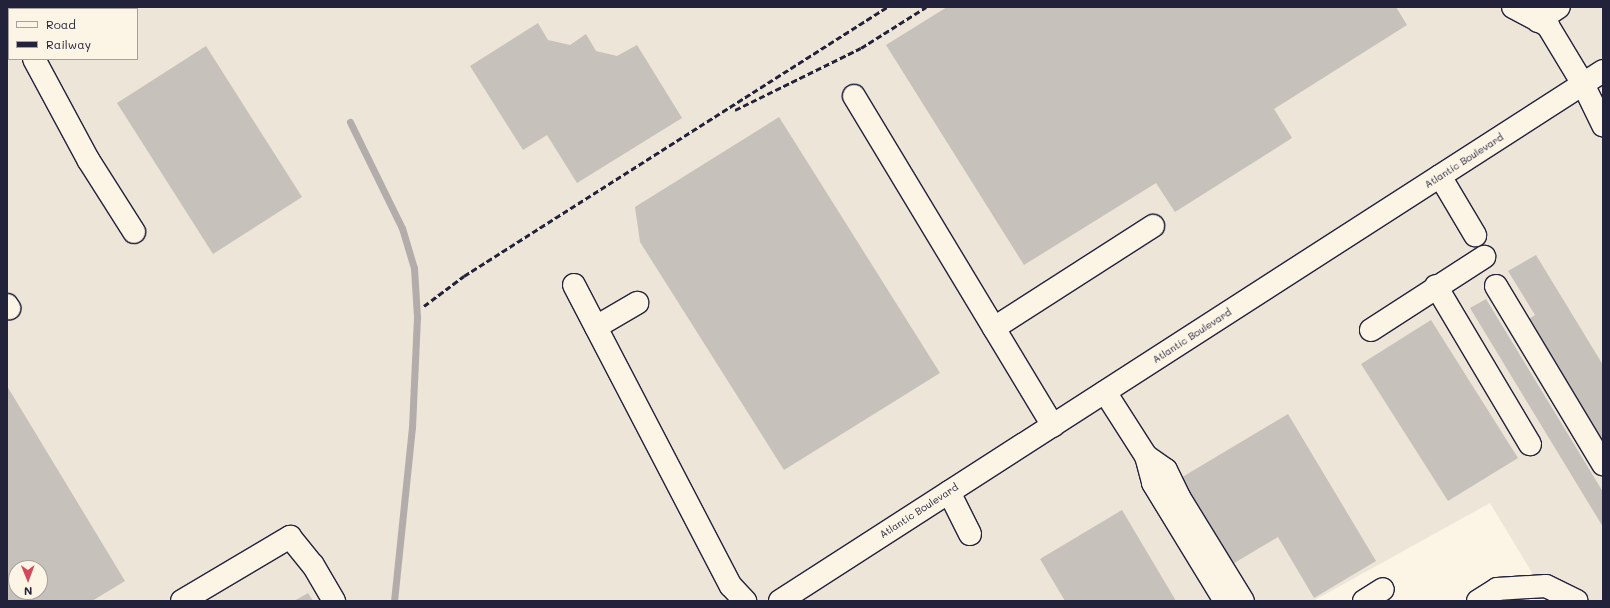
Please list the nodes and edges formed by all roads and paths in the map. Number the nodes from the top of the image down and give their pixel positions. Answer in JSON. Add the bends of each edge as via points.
{"nodes":[{"id":1,"x":1514,"y":7,"type":"edge"},
{"id":2,"x":1559,"y":7,"type":"edge"},
{"id":3,"x":1538,"y":21,"type":"junction"},
{"id":4,"x":35,"y":60,"type":"edge"},
{"id":5,"x":1603,"y":71,"type":"edge"},
{"id":6,"x":1583,"y":84,"type":"junction"},
{"id":7,"x":854,"y":96,"type":"dead end"},
{"id":8,"x":1603,"y":124,"type":"edge"},
{"id":9,"x":1440,"y":176,"type":"junction"},
{"id":10,"x":1153,"y":226,"type":"dead end"},
{"id":11,"x":134,"y":232,"type":"dead end"},
{"id":12,"x":1475,"y":235,"type":"dead end"},
{"id":13,"x":1484,"y":257,"type":"dead end"},
{"id":14,"x":574,"y":285,"type":"dead end"},
{"id":15,"x":1436,"y":286,"type":"junction"},
{"id":16,"x":1496,"y":286,"type":"dead end"},
{"id":17,"x":637,"y":303,"type":"dead end"},
{"id":18,"x":596,"y":327,"type":"junction"},
{"id":19,"x":994,"y":328,"type":"junction"},
{"id":20,"x":1371,"y":330,"type":"dead end"},
{"id":21,"x":1105,"y":392,"type":"junction"},
{"id":22,"x":1053,"y":426,"type":"junction"},
{"id":23,"x":1530,"y":444,"type":"dead end"},
{"id":24,"x":1146,"y":456,"type":"junction"},
{"id":25,"x":1603,"y":464,"type":"edge"},
{"id":26,"x":948,"y":492,"type":"junction"},
{"id":27,"x":970,"y":534,"type":"dead end"},
{"id":28,"x":1383,"y":589,"type":"dead end"},
{"id":29,"x":182,"y":601,"type":"edge"},
{"id":30,"x":334,"y":601,"type":"edge"},
{"id":31,"x":745,"y":601,"type":"edge"},
{"id":32,"x":780,"y":601,"type":"edge"},
{"id":33,"x":1225,"y":601,"type":"edge"},
{"id":34,"x":1243,"y":601,"type":"edge"},
{"id":35,"x":1364,"y":601,"type":"edge"},
{"id":36,"x":1478,"y":601,"type":"edge"},
{"id":37,"x":1577,"y":601,"type":"edge"}],
"edges":[{"from":1,"to":3,"type":"street"},
{"from":2,"to":3,"type":"street"},
{"from":3,"to":6,"type":"street","via":[[1548,26]]},
{"from":4,"to":11,"type":"street","via":[[89,161]]},
{"from":5,"to":6,"type":"street","name":"Atlantic Boulevard"},
{"from":6,"to":8,"type":"street"},
{"from":6,"to":9,"type":"street","name":"Atlantic Boulevard"},
{"from":7,"to":19,"type":"street"},
{"from":9,"to":12,"type":"street"},
{"from":9,"to":21,"type":"street","name":"Atlantic Boulevard"},
{"from":10,"to":19,"type":"street"},
{"from":13,"to":15,"type":"street"},
{"from":14,"to":18,"type":"street"},
{"from":15,"to":20,"type":"street"},
{"from":15,"to":23,"type":"street"},
{"from":16,"to":25,"type":"street"},
{"from":17,"to":18,"type":"street"},
{"from":18,"to":31,"type":"street","via":[[731,586]]},
{"from":19,"to":22,"type":"street"},
{"from":21,"to":22,"type":"street","name":"Atlantic Boulevard"},
{"from":21,"to":24,"type":"street"},
{"from":22,"to":26,"type":"street","name":"Atlantic Boulevard"},
{"from":24,"to":33,"type":"street","via":[[1153,483]]},
{"from":24,"to":34,"type":"street","via":[[1166,470],[1179,497]]},
{"from":26,"to":27,"type":"street"},
{"from":26,"to":32,"type":"street","name":"Atlantic Boulevard"},
{"from":28,"to":35,"type":"street"},
{"from":29,"to":30,"type":"street","via":[[290,537],[313,565]]},
{"from":36,"to":37,"type":"street","via":[[1497,589],[1546,586]]}]}
